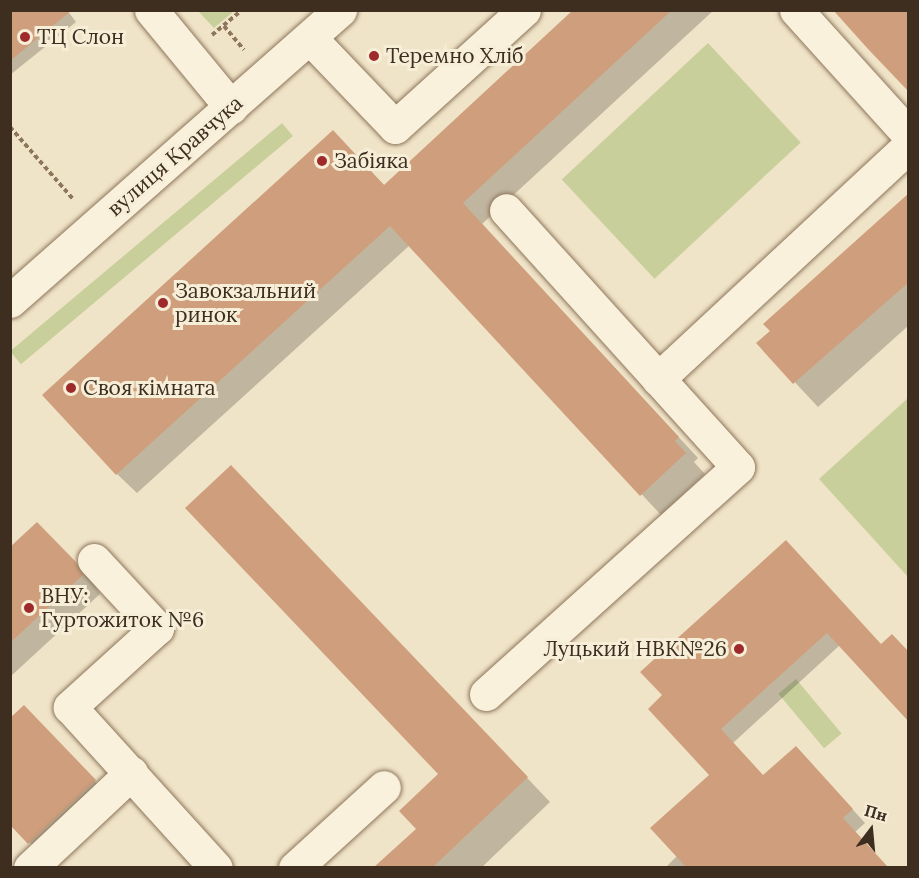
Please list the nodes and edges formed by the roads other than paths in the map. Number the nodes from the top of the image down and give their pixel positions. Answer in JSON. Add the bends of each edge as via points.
{"nodes":[{"id":1,"x":151,"y":10,"type":"edge"},
{"id":2,"x":340,"y":10,"type":"edge"},
{"id":3,"x":524,"y":10,"type":"edge"},
{"id":4,"x":796,"y":10,"type":"edge"},
{"id":5,"x":310,"y":38,"type":"junction"},
{"id":6,"x":231,"y":107,"type":"junction"},
{"id":7,"x":909,"y":134,"type":"edge"},
{"id":8,"x":909,"y":147,"type":"edge"},
{"id":9,"x":506,"y":210,"type":"dead end"},
{"id":10,"x":10,"y":301,"type":"edge"},
{"id":11,"x":658,"y":378,"type":"junction"},
{"id":12,"x":94,"y":560,"type":"dead end"},
{"id":13,"x":486,"y":694,"type":"dead end"},
{"id":14,"x":131,"y":774,"type":"junction"},
{"id":15,"x":384,"y":787,"type":"dead end"},
{"id":16,"x":30,"y":867,"type":"edge"},
{"id":17,"x":216,"y":867,"type":"edge"},
{"id":18,"x":295,"y":867,"type":"edge"}],
"edges":[{"from":1,"to":6,"type":"street"},
{"from":2,"to":5,"type":"street","name":"вулиця Кравчука"},
{"from":3,"to":5,"type":"street","via":[[395,127]]},
{"from":4,"to":7,"type":"street"},
{"from":5,"to":6,"type":"street","name":"вулиця Кравчука"},
{"from":6,"to":10,"type":"street","name":"вулиця Кравчука"},
{"from":8,"to":11,"type":"street"},
{"from":9,"to":11,"type":"street"},
{"from":11,"to":13,"type":"street","via":[[738,467]]},
{"from":12,"to":14,"type":"street","via":[[157,628],[70,707]]},
{"from":14,"to":16,"type":"street"},
{"from":14,"to":17,"type":"street"},
{"from":15,"to":18,"type":"street"}]}
